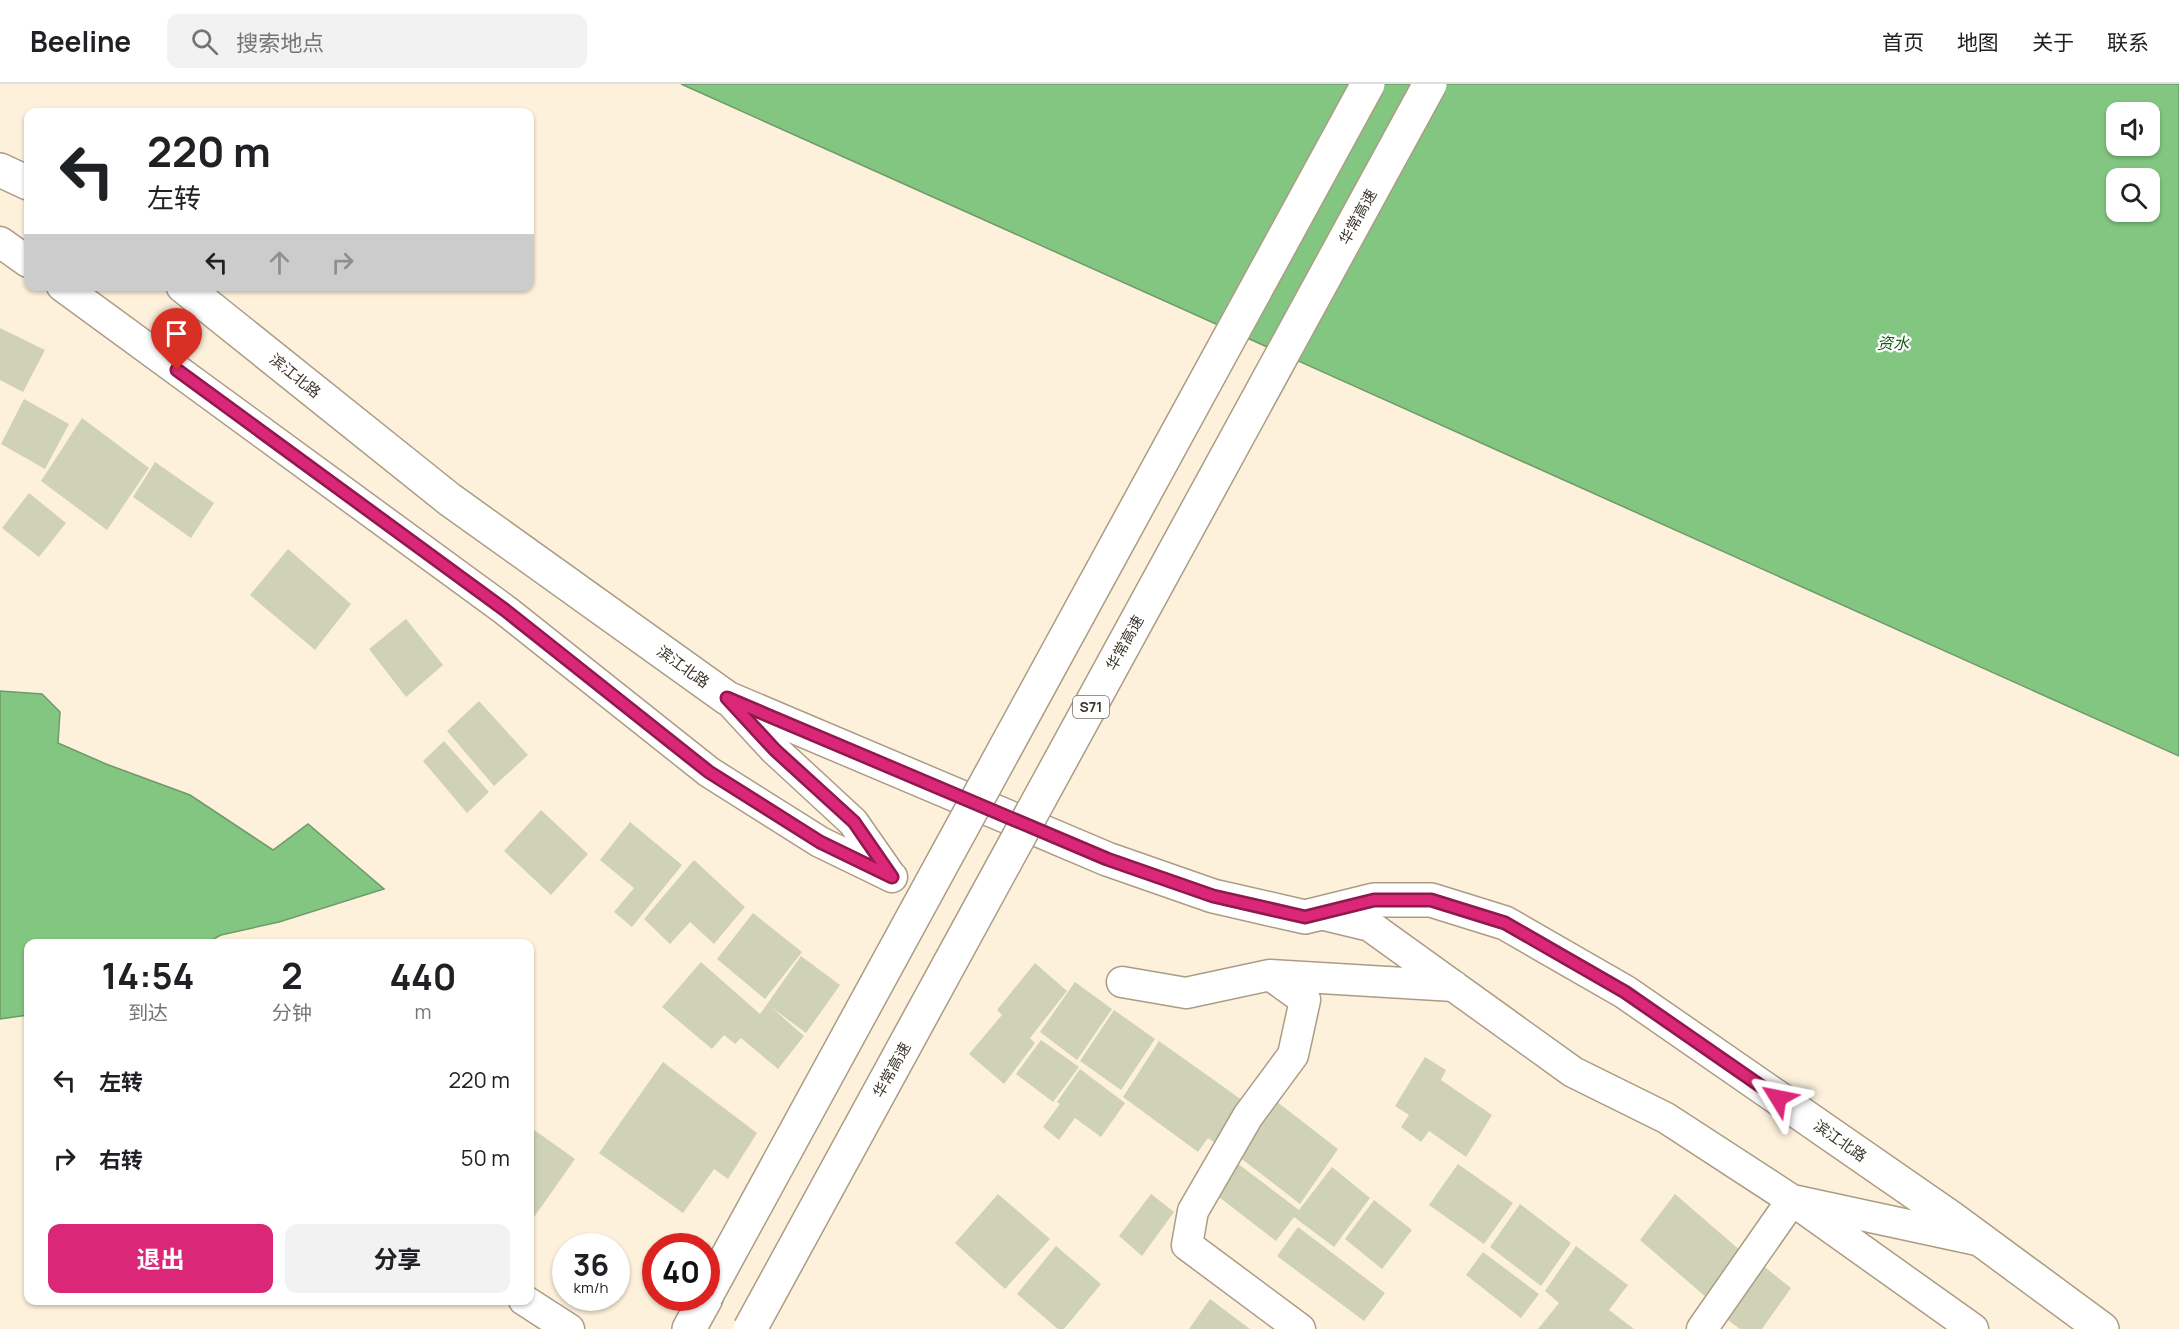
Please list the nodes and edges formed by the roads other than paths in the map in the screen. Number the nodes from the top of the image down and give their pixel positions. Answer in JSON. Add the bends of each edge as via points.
{"nodes":[{"id":1,"x":1368,"y":84,"type":"edge"},
{"id":2,"x":1430,"y":84,"type":"edge"},
{"id":3,"x":0,"y":171,"type":"edge"},
{"id":4,"x":24,"y":181,"type":"edge"},
{"id":5,"x":0,"y":242,"type":"edge"},
{"id":6,"x":24,"y":259,"type":"edge"},
{"id":7,"x":69,"y":291,"type":"edge"},
{"id":8,"x":189,"y":291,"type":"edge"},
{"id":9,"x":727,"y":698,"type":"junction"},
{"id":10,"x":1320,"y":914,"type":"junction"},
{"id":11,"x":1270,"y":975,"type":"junction"},
{"id":12,"x":1122,"y":982,"type":"dead end"},
{"id":13,"x":1454,"y":986,"type":"junction"},
{"id":14,"x":1792,"y":1200,"type":"junction"},
{"id":15,"x":1982,"y":1240,"type":"junction"},
{"id":16,"x":720,"y":1271,"type":"edge"},
{"id":17,"x":532,"y":1305,"type":"edge"},
{"id":18,"x":698,"y":1311,"type":"edge"},
{"id":19,"x":568,"y":1329,"type":"edge"},
{"id":20,"x":688,"y":1329,"type":"edge"},
{"id":21,"x":750,"y":1329,"type":"edge"},
{"id":22,"x":1300,"y":1329,"type":"edge"},
{"id":23,"x":1702,"y":1329,"type":"edge"},
{"id":24,"x":1973,"y":1329,"type":"edge"},
{"id":25,"x":2102,"y":1329,"type":"edge"}],
"edges":[{"from":1,"to":16,"type":"main road","bridge":true},
{"from":2,"to":21,"type":"main road","name":"华常高速","number":"S71","bridge":true},
{"from":3,"to":4,"type":"main road"},
{"from":5,"to":6,"type":"street"},
{"from":7,"to":9,"type":"street","via":[[505,610],[709,772],[820,842],[892,877],[854,822],[775,750]]},
{"from":8,"to":9,"type":"main road","name":"滨江北路","via":[[449,499]]},
{"from":9,"to":10,"type":"main road","name":"滨江北路","via":[[1107,859],[1213,896],[1305,917]]},
{"from":10,"to":13,"type":"street","via":[[1370,926]]},
{"from":10,"to":15,"type":"main road","name":"滨江北路","via":[[1374,900],[1431,900],[1505,923],[1625,992]]},
{"from":11,"to":12,"type":"street","via":[[1186,993]]},
{"from":11,"to":13,"type":"street"},
{"from":11,"to":22,"type":"street","via":[[1305,1000],[1293,1055],[1248,1116],[1193,1211],[1187,1245]]},
{"from":13,"to":14,"type":"street","via":[[1573,1072],[1666,1118]]},
{"from":14,"to":15,"type":"street"},
{"from":14,"to":23,"type":"street"},
{"from":14,"to":24,"type":"street"},
{"from":15,"to":25,"type":"main road","name":"滨江北路"},
{"from":17,"to":19,"type":"street"},
{"from":18,"to":20,"type":"main road"}]}
